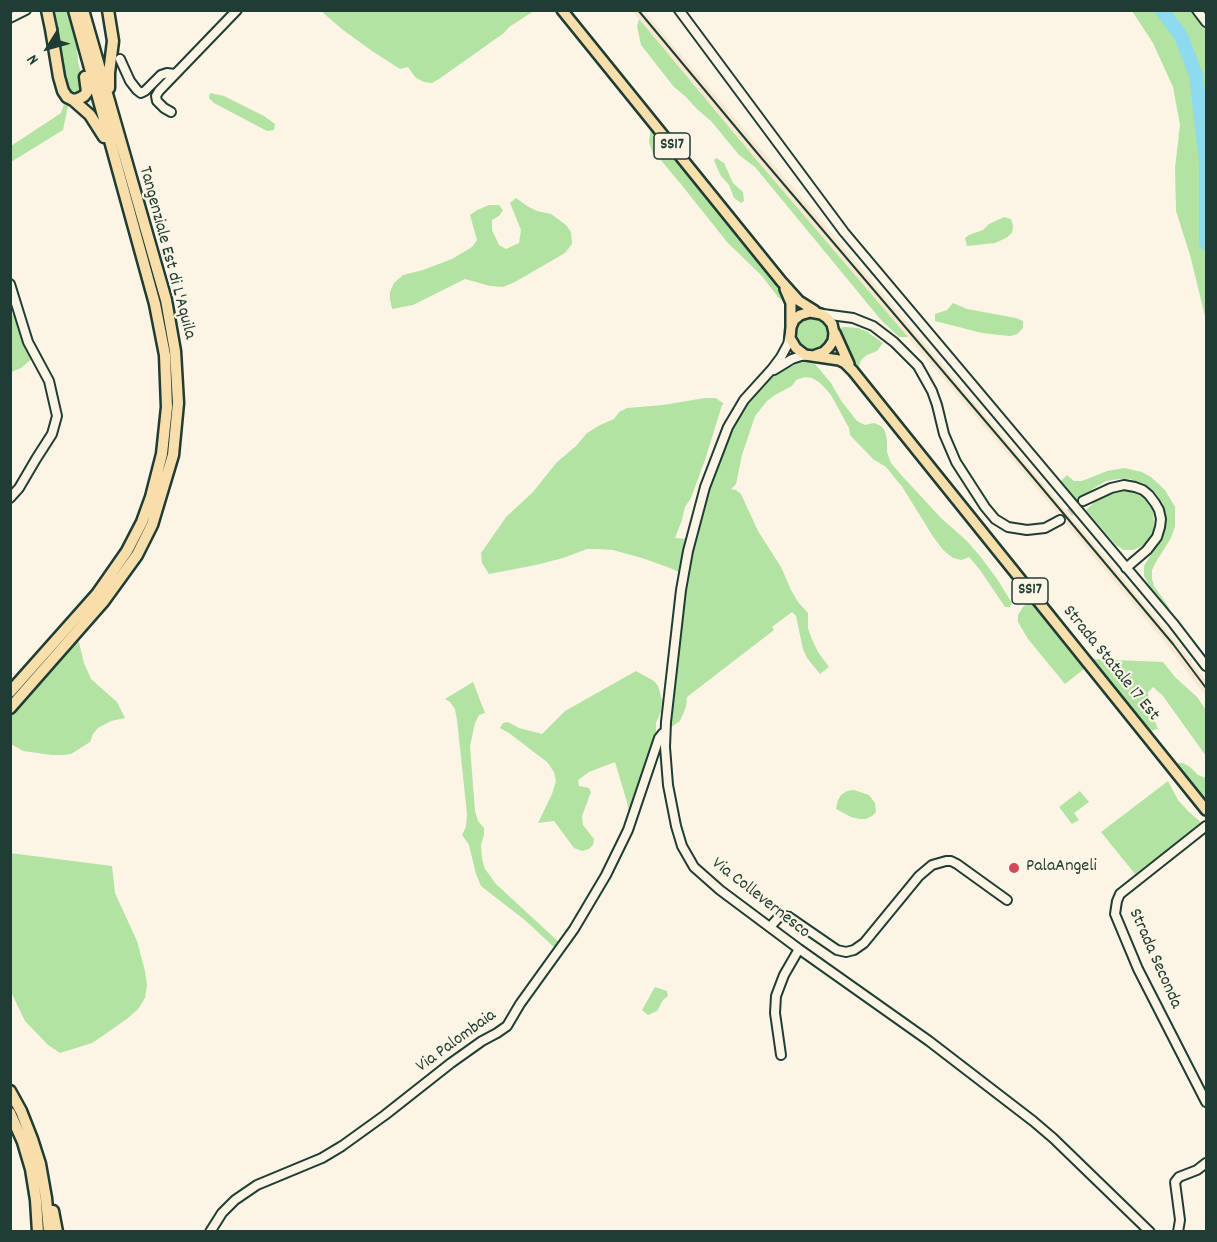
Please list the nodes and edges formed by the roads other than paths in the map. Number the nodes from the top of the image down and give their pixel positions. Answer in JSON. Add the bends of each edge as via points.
{"nodes":[{"id":1,"x":26,"y":10,"type":"edge"},
{"id":2,"x":47,"y":10,"type":"edge"},
{"id":3,"x":74,"y":10,"type":"edge"},
{"id":4,"x":83,"y":10,"type":"edge"},
{"id":5,"x":108,"y":10,"type":"edge"},
{"id":6,"x":237,"y":10,"type":"edge"},
{"id":7,"x":562,"y":10,"type":"edge"},
{"id":8,"x":679,"y":10,"type":"edge"},
{"id":9,"x":1197,"y":10,"type":"edge"},
{"id":10,"x":10,"y":18,"type":"edge"},
{"id":11,"x":1206,"y":22,"type":"edge"},
{"id":12,"x":90,"y":33,"type":"junction"},
{"id":13,"x":112,"y":33,"type":"junction"},
{"id":14,"x":84,"y":47,"type":"junction"},
{"id":15,"x":120,"y":59,"type":"dead end"},
{"id":16,"x":174,"y":74,"type":"junction"},
{"id":17,"x":73,"y":99,"type":"junction"},
{"id":18,"x":109,"y":103,"type":"junction"},
{"id":19,"x":171,"y":112,"type":"dead end"},
{"id":20,"x":113,"y":156,"type":"junction"},
{"id":21,"x":781,"y":281,"type":"junction"},
{"id":22,"x":10,"y":284,"type":"edge"},
{"id":23,"x":820,"y":313,"type":"junction"},
{"id":24,"x":849,"y":318,"type":"junction"},
{"id":25,"x":833,"y":328,"type":"junction"},
{"id":26,"x":790,"y":331,"type":"junction"},
{"id":27,"x":811,"y":356,"type":"junction"},
{"id":28,"x":853,"y":371,"type":"junction"},
{"id":29,"x":763,"y":378,"type":"junction"},
{"id":30,"x":10,"y":498,"type":"edge"},
{"id":31,"x":1083,"y":501,"type":"tunnel mouth"},
{"id":32,"x":1060,"y":520,"type":"tunnel mouth"},
{"id":33,"x":1126,"y":568,"type":"junction"},
{"id":34,"x":1206,"y":666,"type":"edge"},
{"id":35,"x":10,"y":692,"type":"edge"},
{"id":36,"x":10,"y":708,"type":"edge"},
{"id":37,"x":665,"y":732,"type":"junction"},
{"id":38,"x":1206,"y":810,"type":"edge"},
{"id":39,"x":1206,"y":826,"type":"edge"},
{"id":40,"x":1007,"y":900,"type":"dead end"},
{"id":41,"x":770,"y":927,"type":"junction"},
{"id":42,"x":799,"y":949,"type":"junction"},
{"id":43,"x":781,"y":1054,"type":"dead end"},
{"id":44,"x":10,"y":1091,"type":"edge"},
{"id":45,"x":1206,"y":1102,"type":"edge"},
{"id":46,"x":10,"y":1113,"type":"edge"},
{"id":47,"x":1206,"y":1163,"type":"edge"},
{"id":48,"x":42,"y":1175,"type":"junction"},
{"id":49,"x":38,"y":1232,"type":"edge"},
{"id":50,"x":49,"y":1232,"type":"edge"},
{"id":51,"x":57,"y":1232,"type":"edge"},
{"id":52,"x":210,"y":1232,"type":"edge"},
{"id":53,"x":1150,"y":1232,"type":"edge"},
{"id":54,"x":1178,"y":1232,"type":"edge"}],
"edges":[{"from":1,"to":10,"type":"street"},
{"from":2,"to":17,"type":"highway","via":[[63,91]]},
{"from":3,"to":14,"type":"highway","name":"Tangenziale Est di L'Aquila"},
{"from":4,"to":12,"type":"highway","name":"Tangenziale Est di L'Aquila"},
{"from":5,"to":13,"type":"highway"},
{"from":6,"to":16,"type":"street"},
{"from":7,"to":21,"type":"main road","number":"SS17"},
{"from":8,"to":33,"type":"street","via":[[844,232]]},
{"from":9,"to":11,"type":"street"},
{"from":12,"to":13,"type":"highway","via":[[103,45],[110,41]]},
{"from":12,"to":18,"type":"highway","name":"Tangenziale Est di L'Aquila"},
{"from":13,"to":18,"type":"highway"},
{"from":14,"to":17,"type":"highway","via":[[87,92]]},
{"from":14,"to":20,"type":"highway","name":"Tangenziale Est di L'Aquila"},
{"from":15,"to":16,"type":"street","via":[[130,81],[141,93],[161,75]]},
{"from":16,"to":19,"type":"street","via":[[156,96],[159,104]]},
{"from":17,"to":20,"type":"highway","via":[[90,114]]},
{"from":18,"to":36,"type":"highway","name":"Tangenziale Est di L'Aquila","via":[[168,310],[178,403],[173,455],[152,525],[137,555],[103,602]]},
{"from":20,"to":35,"type":"highway","name":"Tangenziale Est di L'Aquila","via":[[155,304],[165,355],[167,407],[162,454],[142,522],[127,551],[96,594]]},
{"from":21,"to":23,"type":"main road","number":"SS17","via":[[799,301]]},
{"from":21,"to":26,"type":"main road","number":"SS17","via":[[791,303]]},
{"from":22,"to":30,"type":"street","via":[[28,342],[49,381],[57,416],[52,434]]},
{"from":23,"to":24,"type":"street"},
{"from":23,"to":25,"type":"main road","number":"SS17"},
{"from":23,"to":26,"type":"main road","via":[[803,314],[794,320]]},
{"from":24,"to":25,"type":"street","via":[[837,321]]},
{"from":24,"to":32,"type":"street","via":[[867,323],[887,336],[921,371],[935,398],[956,462],[992,516],[1008,527],[1023,530],[1045,528]]},
{"from":25,"to":27,"type":"main road","via":[[829,347]]},
{"from":25,"to":28,"type":"main road","name":"Strada Statale 17 Est","number":"SS17"},
{"from":26,"to":27,"type":"main road","via":[[796,348]]},
{"from":26,"to":29,"type":"street","name":"Via Collevernesco","via":[[781,357]]},
{"from":27,"to":28,"type":"main road","name":"Strada Statale 17 Est","number":"SS17","via":[[838,360]]},
{"from":27,"to":29,"type":"street","name":"Via Collevernesco","via":[[792,359]]},
{"from":28,"to":38,"type":"main road","name":"Strada Statale 17 Est","number":"SS17"},
{"from":29,"to":37,"type":"street","name":"Via Collevernesco","via":[[741,403],[728,427],[696,520],[682,584]]},
{"from":31,"to":33,"type":"street","via":[[1124,485],[1143,490],[1155,503],[1161,519],[1157,537]]},
{"from":33,"to":34,"type":"street"},
{"from":37,"to":41,"type":"street","name":"Via Collevernesco","via":[[669,792],[685,854],[708,880]]},
{"from":37,"to":52,"type":"street","name":"Via Palombaia","via":[[659,738],[628,830],[606,876],[507,1026],[451,1063],[342,1146],[257,1185],[235,1200]]},
{"from":39,"to":45,"type":"street","name":"Strada Seconda","via":[[1121,894],[1115,915]]},
{"from":40,"to":41,"type":"street","via":[[955,862],[946,861],[932,865],[919,876],[854,950],[837,950],[789,917],[781,917]]},
{"from":41,"to":42,"type":"street","name":"Via Collevernesco"},
{"from":42,"to":43,"type":"street","via":[[781,980],[775,1000]]},
{"from":42,"to":53,"type":"street","name":"Via Collevernesco","via":[[1033,1120]]},
{"from":44,"to":48,"type":"highway","via":[[33,1139]]},
{"from":46,"to":49,"type":"highway","via":[[31,1169]]},
{"from":47,"to":54,"type":"street","via":[[1175,1182]]},
{"from":48,"to":50,"type":"highway"},
{"from":48,"to":51,"type":"highway"}]}
